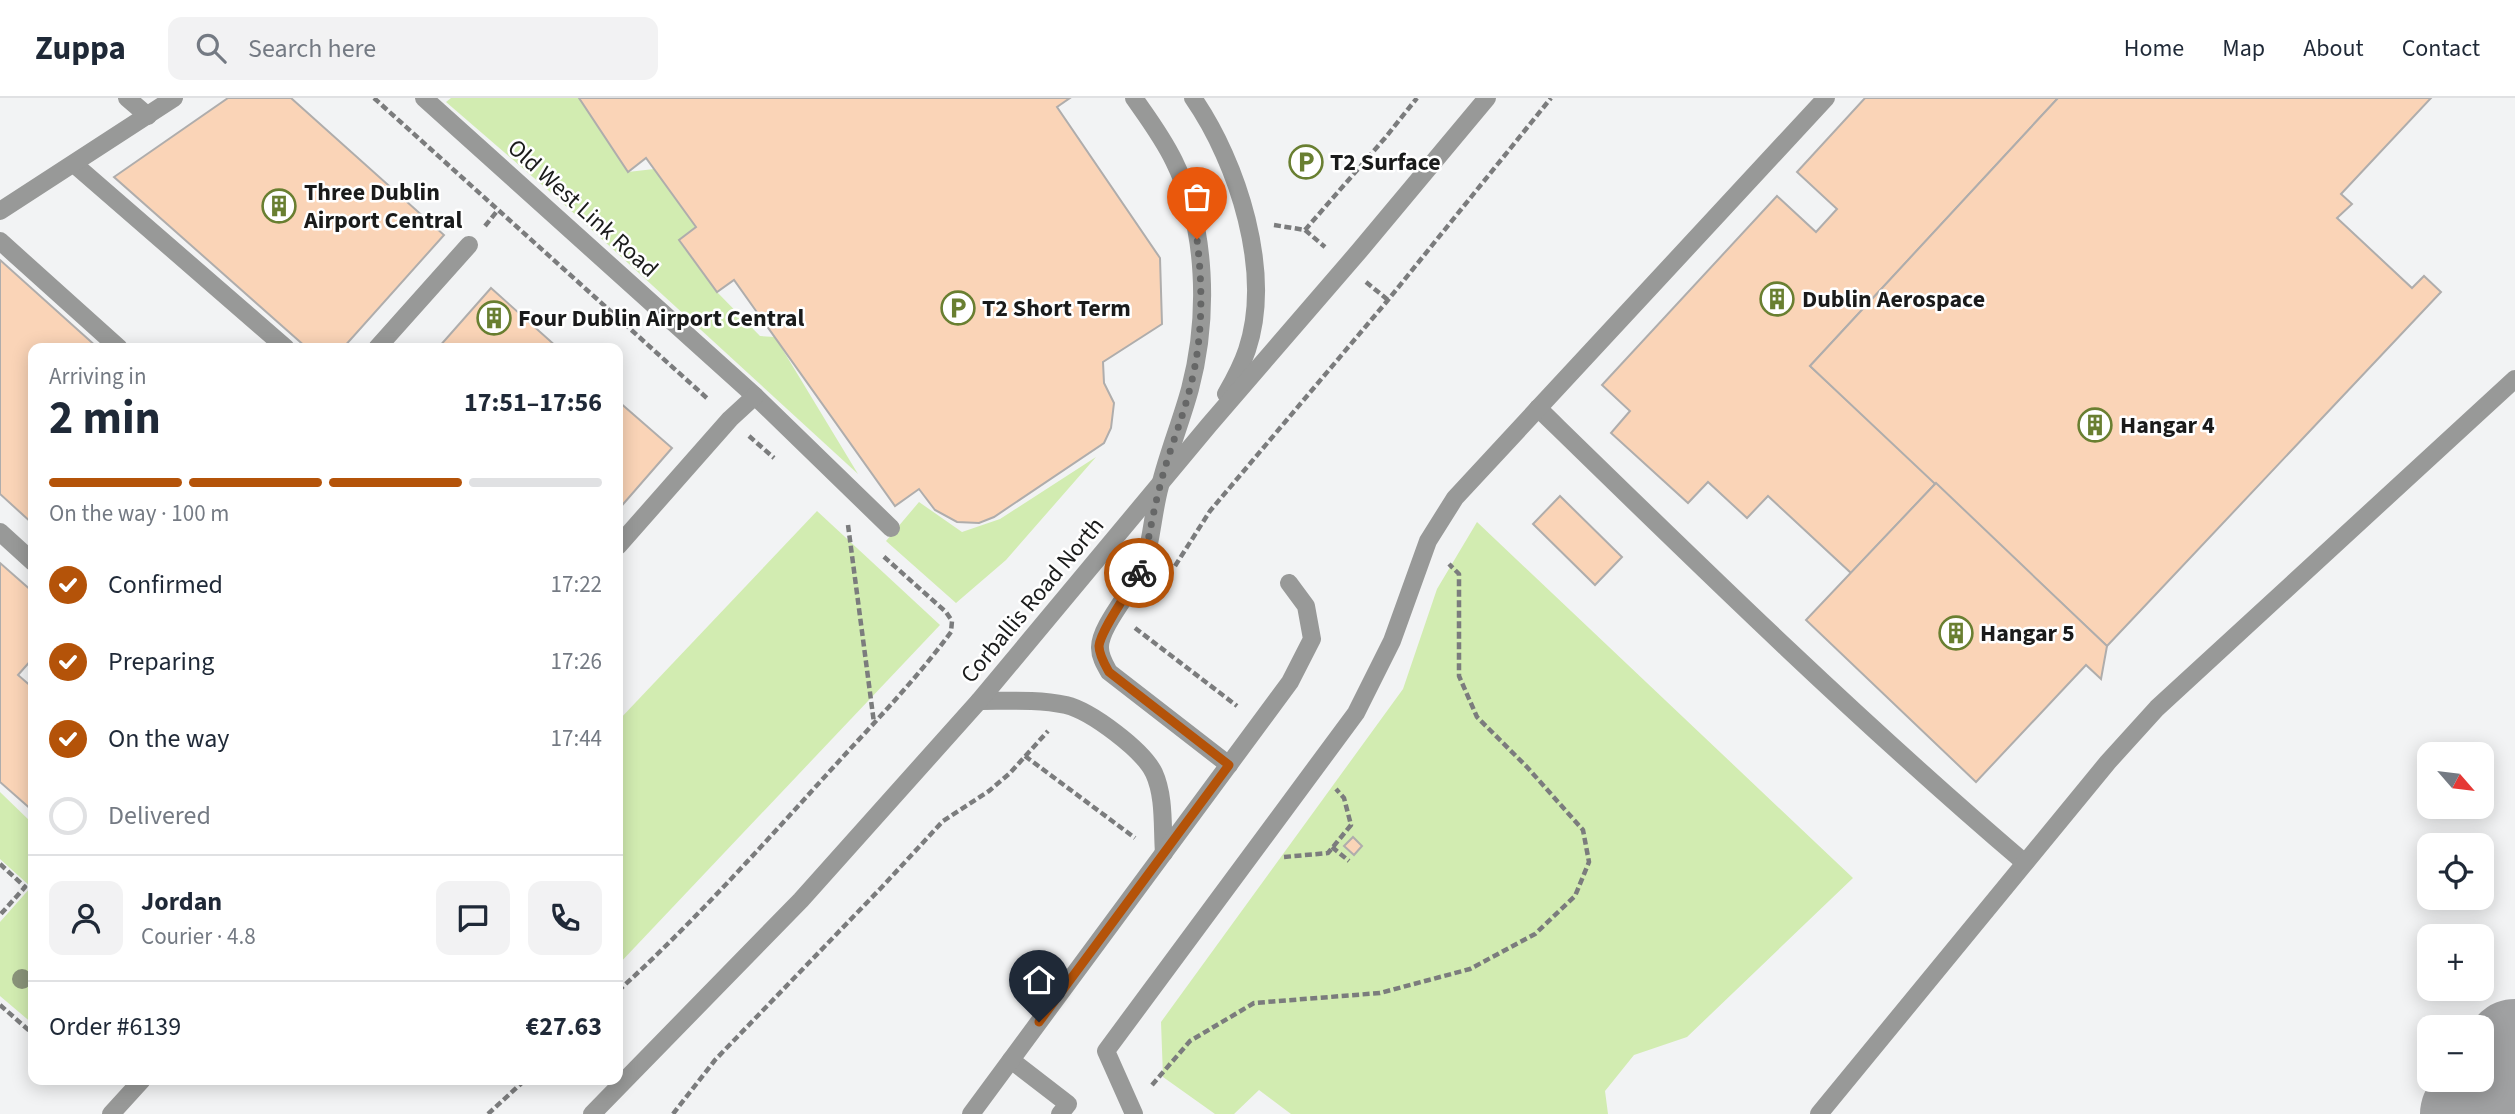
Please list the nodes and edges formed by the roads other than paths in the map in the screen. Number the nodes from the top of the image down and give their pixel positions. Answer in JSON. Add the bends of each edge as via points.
{"nodes":[{"id":1,"x":127,"y":98,"type":"edge"},
{"id":2,"x":174,"y":98,"type":"edge"},
{"id":3,"x":424,"y":98,"type":"edge"},
{"id":4,"x":1134,"y":98,"type":"edge"},
{"id":5,"x":1193,"y":98,"type":"edge"},
{"id":6,"x":1487,"y":98,"type":"edge"},
{"id":7,"x":1826,"y":98,"type":"edge"},
{"id":8,"x":148,"y":116,"type":"junction"},
{"id":9,"x":74,"y":164,"type":"junction"},
{"id":10,"x":0,"y":211,"type":"edge"},
{"id":11,"x":0,"y":242,"type":"edge"},
{"id":12,"x":469,"y":245,"type":"dead end"},
{"id":13,"x":113,"y":343,"type":"edge"},
{"id":14,"x":280,"y":343,"type":"edge"},
{"id":15,"x":381,"y":343,"type":"edge"},
{"id":16,"x":2515,"y":379,"type":"edge"},
{"id":17,"x":755,"y":396,"type":"junction"},
{"id":18,"x":1538,"y":408,"type":"junction"},
{"id":19,"x":1209,"y":425,"type":"junction"},
{"id":20,"x":1160,"y":485,"type":"junction"},
{"id":21,"x":891,"y":528,"type":"dead end"},
{"id":22,"x":0,"y":532,"type":"edge"},
{"id":23,"x":623,"y":539,"type":"edge"},
{"id":24,"x":28,"y":557,"type":"edge"},
{"id":25,"x":1289,"y":583,"type":"dead end"},
{"id":26,"x":979,"y":701,"type":"junction"},
{"id":27,"x":1229,"y":765,"type":"junction"},
{"id":28,"x":1162,"y":855,"type":"junction"},
{"id":29,"x":2025,"y":863,"type":"junction"},
{"id":30,"x":1011,"y":1060,"type":"junction"},
{"id":31,"x":623,"y":1082,"type":"edge"},
{"id":32,"x":137,"y":1085,"type":"edge"},
{"id":33,"x":620,"y":1085,"type":"edge"},
{"id":34,"x":111,"y":1114,"type":"edge"},
{"id":35,"x":592,"y":1114,"type":"edge"},
{"id":36,"x":971,"y":1114,"type":"edge"},
{"id":37,"x":1060,"y":1114,"type":"edge"},
{"id":38,"x":1134,"y":1114,"type":"edge"},
{"id":39,"x":1819,"y":1114,"type":"edge"}],
"edges":[{"from":1,"to":8,"type":"street"},
{"from":2,"to":8,"type":"street"},
{"from":3,"to":17,"type":"street","name":"Old West Link Road"},
{"from":4,"to":20,"type":"street","via":[[1174,162],[1189,200],[1201,277],[1201,317],[1190,387]]},
{"from":5,"to":19,"type":"street","via":[[1219,142],[1234,180],[1250,229],[1255,270],[1247,349]]},
{"from":6,"to":19,"type":"street","name":"Corballis Road North"},
{"from":7,"to":18,"type":"street"},
{"from":8,"to":9,"type":"street"},
{"from":9,"to":10,"type":"street"},
{"from":9,"to":14,"type":"street"},
{"from":11,"to":13,"type":"street"},
{"from":12,"to":15,"type":"street"},
{"from":16,"to":29,"type":"street","via":[[2157,708]]},
{"from":17,"to":21,"type":"street","name":"Old West Link Road"},
{"from":17,"to":23,"type":"street"},
{"from":18,"to":29,"type":"street","via":[[1777,641]]},
{"from":18,"to":38,"type":"street","via":[[1455,498],[1428,541],[1392,641],[1356,713],[1106,1051]]},
{"from":19,"to":20,"type":"street","name":"Corballis Road North"},
{"from":20,"to":26,"type":"street","name":"Corballis Road North"},
{"from":20,"to":27,"type":"street","via":[[1143,565],[1099,646],[1109,672]]},
{"from":22,"to":24,"type":"street"},
{"from":25,"to":27,"type":"street","via":[[1306,606],[1312,639],[1290,682]]},
{"from":26,"to":28,"type":"street","via":[[1068,706],[1129,742],[1145,759],[1160,792]]},
{"from":26,"to":31,"type":"street","name":"Corballis Road North","via":[[801,900]]},
{"from":27,"to":28,"type":"street"},
{"from":28,"to":30,"type":"street"},
{"from":29,"to":39,"type":"street"},
{"from":30,"to":36,"type":"street"},
{"from":30,"to":37,"type":"street","via":[[1068,1104]]},
{"from":32,"to":34,"type":"street"},
{"from":33,"to":35,"type":"street","name":"Corballis Road North"}]}
